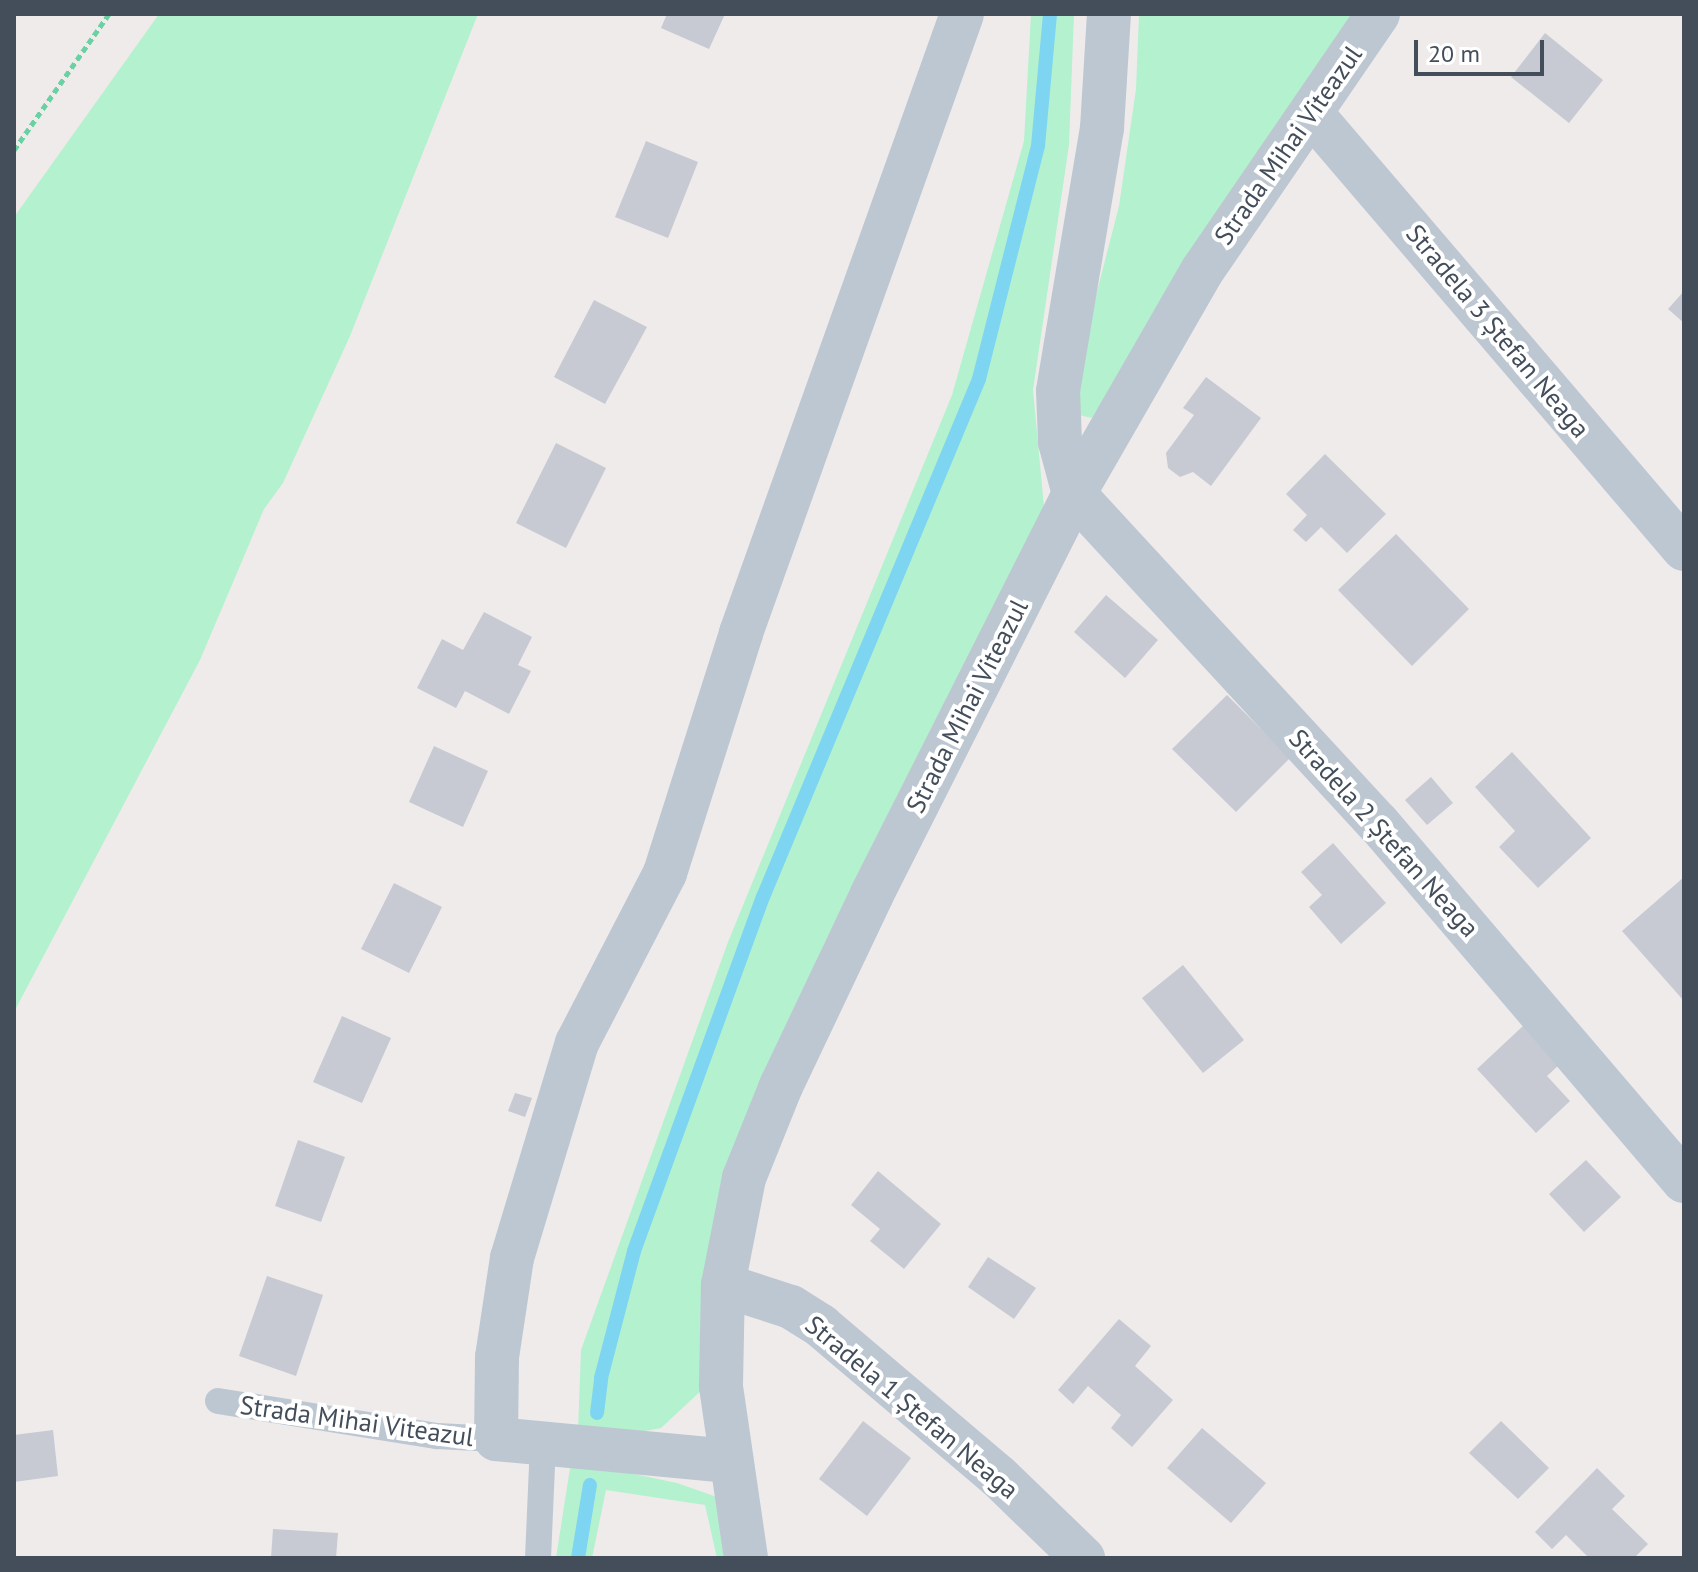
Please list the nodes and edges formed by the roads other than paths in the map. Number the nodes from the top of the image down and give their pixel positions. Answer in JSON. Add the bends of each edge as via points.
{"nodes":[{"id":1,"x":962,"y":14,"type":"edge"},
{"id":2,"x":1109,"y":14,"type":"edge"},
{"id":3,"x":1378,"y":14,"type":"edge"},
{"id":4,"x":1311,"y":113,"type":"junction"},
{"id":5,"x":1074,"y":494,"type":"junction"},
{"id":6,"x":1684,"y":549,"type":"edge"},
{"id":7,"x":1684,"y":1181,"type":"edge"},
{"id":8,"x":723,"y":1285,"type":"junction"},
{"id":9,"x":218,"y":1401,"type":"dead end"},
{"id":10,"x":496,"y":1439,"type":"junction"},
{"id":11,"x":543,"y":1445,"type":"junction"},
{"id":12,"x":729,"y":1461,"type":"junction"},
{"id":13,"x":538,"y":1558,"type":"edge"},
{"id":14,"x":746,"y":1558,"type":"edge"},
{"id":15,"x":1083,"y":1558,"type":"edge"}],
"edges":[{"from":1,"to":10,"type":"street","name":"Strada Mihai Viteazul","via":[[741,633],[665,873],[577,1043],[512,1258],[497,1357]]},
{"from":2,"to":5,"type":"street","via":[[1102,128],[1058,391],[1060,442]]},
{"from":3,"to":4,"type":"street","name":"Strada Mihai Viteazul"},
{"from":4,"to":5,"type":"street","name":"Strada Mihai Viteazul","via":[[1202,271]]},
{"from":4,"to":6,"type":"street","name":"Stradela 3 Ștefan Neaga"},
{"from":5,"to":7,"type":"street","name":"Stradela 2 Ștefan Neaga","via":[[1378,823]]},
{"from":5,"to":8,"type":"street","name":"Strada Mihai Viteazul","via":[[781,1086],[744,1178]]},
{"from":8,"to":12,"type":"street","name":"Strada Mihai Viteazul","via":[[721,1386]]},
{"from":8,"to":15,"type":"street","name":"Stradela 1 Ștefan Neaga","via":[[791,1307],[821,1326],[999,1477]]},
{"from":9,"to":10,"type":"lane","name":"Strada Mihai Viteazul","via":[[437,1436]]},
{"from":10,"to":11,"type":"street","name":"Strada Mihai Viteazul"},
{"from":11,"to":12,"type":"street","name":"Strada Mihai Viteazul"},
{"from":11,"to":13,"type":"lane"},
{"from":12,"to":14,"type":"street","name":"Strada Mihai Viteazul"}]}
